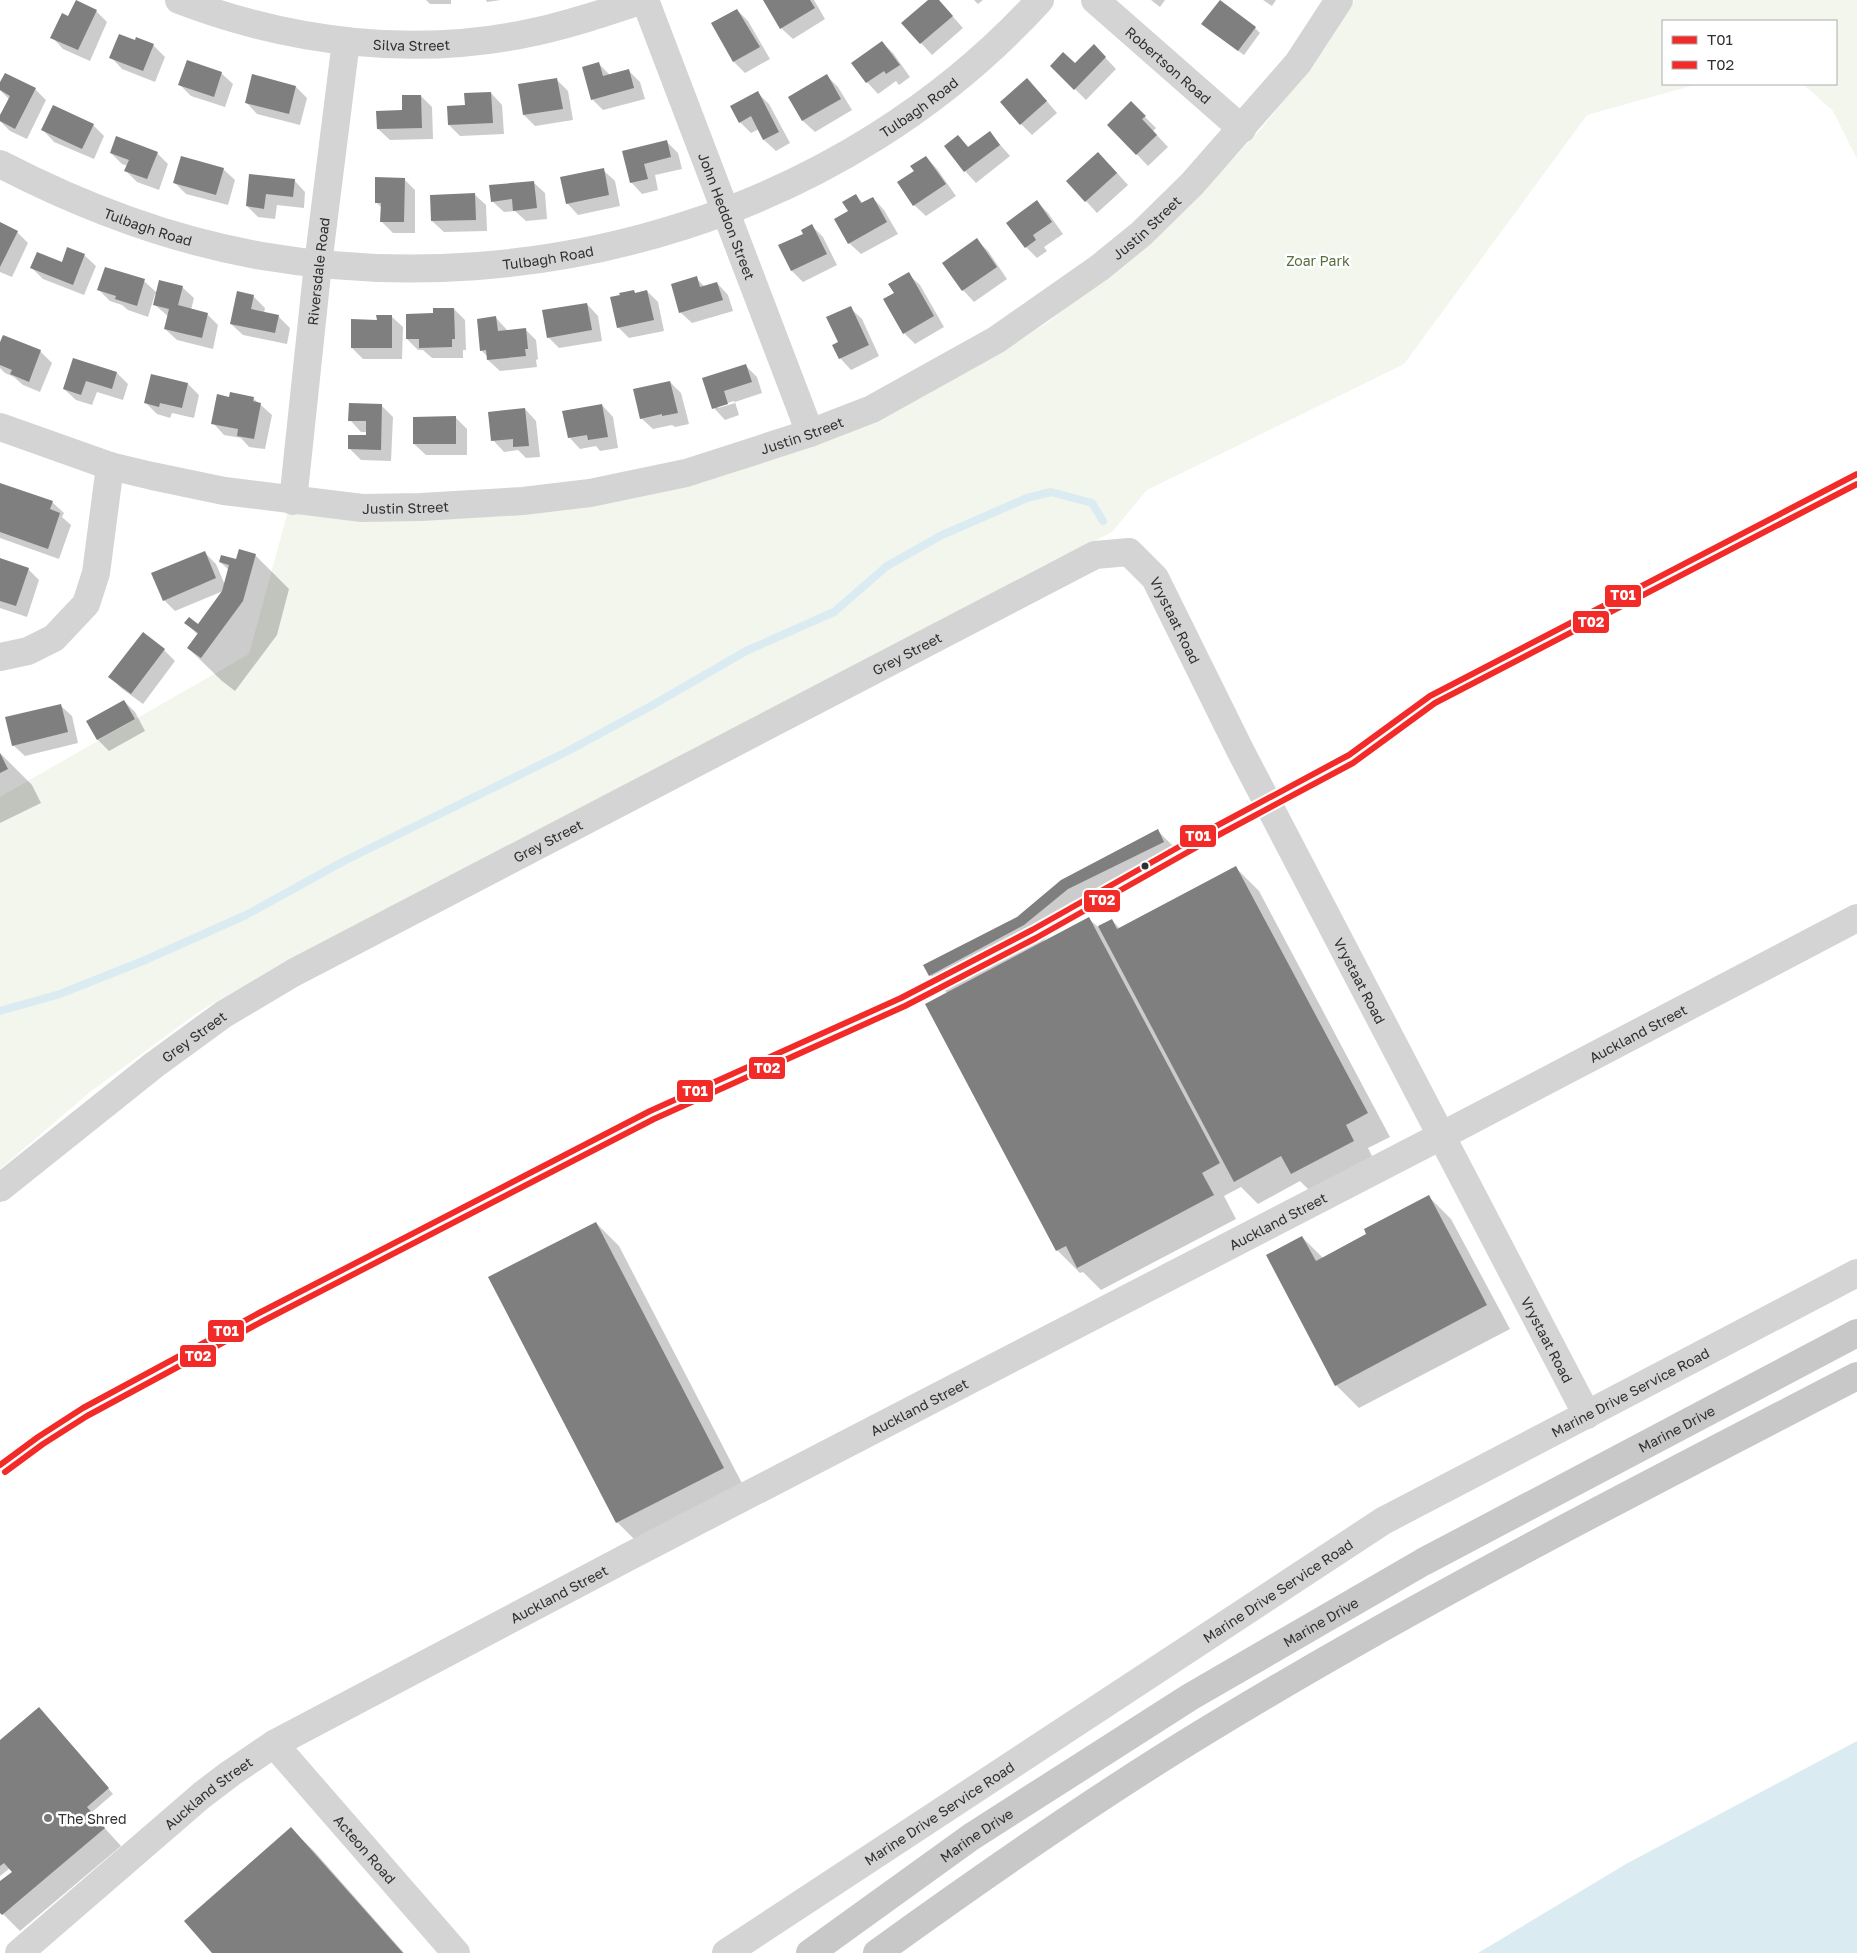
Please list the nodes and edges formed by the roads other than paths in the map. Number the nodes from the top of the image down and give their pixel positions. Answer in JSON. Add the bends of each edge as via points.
{"nodes":[{"id":1,"x":179,"y":0,"type":"edge"},
{"id":2,"x":644,"y":0,"type":"edge"},
{"id":3,"x":1040,"y":0,"type":"edge"},
{"id":4,"x":1095,"y":0,"type":"edge"},
{"id":5,"x":1339,"y":0,"type":"edge"},
{"id":6,"x":346,"y":41,"type":"junction"},
{"id":7,"x":1242,"y":129,"type":"junction"},
{"id":8,"x":0,"y":164,"type":"edge"},
{"id":9,"x":726,"y":212,"type":"junction"},
{"id":10,"x":318,"y":264,"type":"junction"},
{"id":11,"x":0,"y":427,"type":"edge"},
{"id":12,"x":810,"y":432,"type":"junction"},
{"id":13,"x":110,"y":466,"type":"junction"},
{"id":14,"x":293,"y":501,"type":"junction"},
{"id":15,"x":1129,"y":552,"type":"joint"},
{"id":16,"x":0,"y":657,"type":"edge"},
{"id":17,"x":1857,"y":918,"type":"edge"},
{"id":18,"x":1441,"y":1136,"type":"junction"},
{"id":19,"x":0,"y":1188,"type":"edge"},
{"id":20,"x":1857,"y":1273,"type":"edge"},
{"id":21,"x":1857,"y":1333,"type":"edge"},
{"id":22,"x":1857,"y":1376,"type":"edge"},
{"id":23,"x":1586,"y":1415,"type":"junction"},
{"id":24,"x":274,"y":1744,"type":"junction"},
{"id":25,"x":19,"y":1953,"type":"edge"},
{"id":26,"x":456,"y":1953,"type":"edge"},
{"id":27,"x":726,"y":1953,"type":"edge"},
{"id":28,"x":810,"y":1953,"type":"edge"},
{"id":29,"x":877,"y":1953,"type":"edge"}],
"edges":[{"from":1,"to":6,"type":"street","name":"Silva Street","via":[[255,25]]},
{"from":2,"to":6,"type":"street","name":"Silva Street","via":[[578,21],[486,40],[420,44]]},
{"from":2,"to":9,"type":"street","name":"John Heddon Street"},
{"from":3,"to":9,"type":"street","name":"Tulbagh Road","via":[[991,48],[910,113],[821,168]]},
{"from":4,"to":7,"type":"street","name":"Robertson Road"},
{"from":5,"to":7,"type":"street","name":"Justin Street","via":[[1298,63]]},
{"from":6,"to":10,"type":"street","name":"Riversdale Road"},
{"from":7,"to":12,"type":"street","name":"Justin Street","via":[[1141,234],[1100,268],[996,340],[937,374],[872,409]]},
{"from":8,"to":10,"type":"street","name":"Tulbagh Road","via":[[94,208],[149,228],[204,244]]},
{"from":9,"to":10,"type":"street","name":"Tulbagh Road","via":[[627,243],[526,262],[422,269]]},
{"from":9,"to":12,"type":"street","name":"John Heddon Street"},
{"from":10,"to":14,"type":"street","name":"Riversdale Road"},
{"from":11,"to":13,"type":"street","name":"Justin Street"},
{"from":12,"to":14,"type":"street","name":"Justin Street","via":[[686,473],[590,493],[421,507],[362,508]]},
{"from":13,"to":14,"type":"street","name":"Justin Street","via":[[224,491]]},
{"from":13,"to":16,"type":"street","via":[[96,573],[86,604],[54,638],[28,651]]},
{"from":15,"to":18,"type":"street","name":"Vrystaat Road","via":[[1155,578],[1240,750]]},
{"from":15,"to":19,"type":"street","name":"Grey Street","via":[[1095,555],[293,972],[224,1014],[154,1065]]},
{"from":17,"to":18,"type":"street","name":"Auckland Street"},
{"from":18,"to":23,"type":"street","name":"Vrystaat Road"},
{"from":18,"to":24,"type":"street","name":"Auckland Street"},
{"from":20,"to":23,"type":"street","name":"Marine Drive Service Road"},
{"from":21,"to":28,"type":"main road","name":"Marine Drive","via":[[1431,1557],[1190,1697],[972,1837]]},
{"from":22,"to":29,"type":"main road","via":[[1658,1479],[1310,1669],[1104,1796]]},
{"from":23,"to":27,"type":"street","name":"Marine Drive Service Road","via":[[1383,1521]]},
{"from":24,"to":25,"type":"street","name":"Auckland Street","via":[[202,1795]]},
{"from":24,"to":26,"type":"street","name":"Acteon Road"}]}
